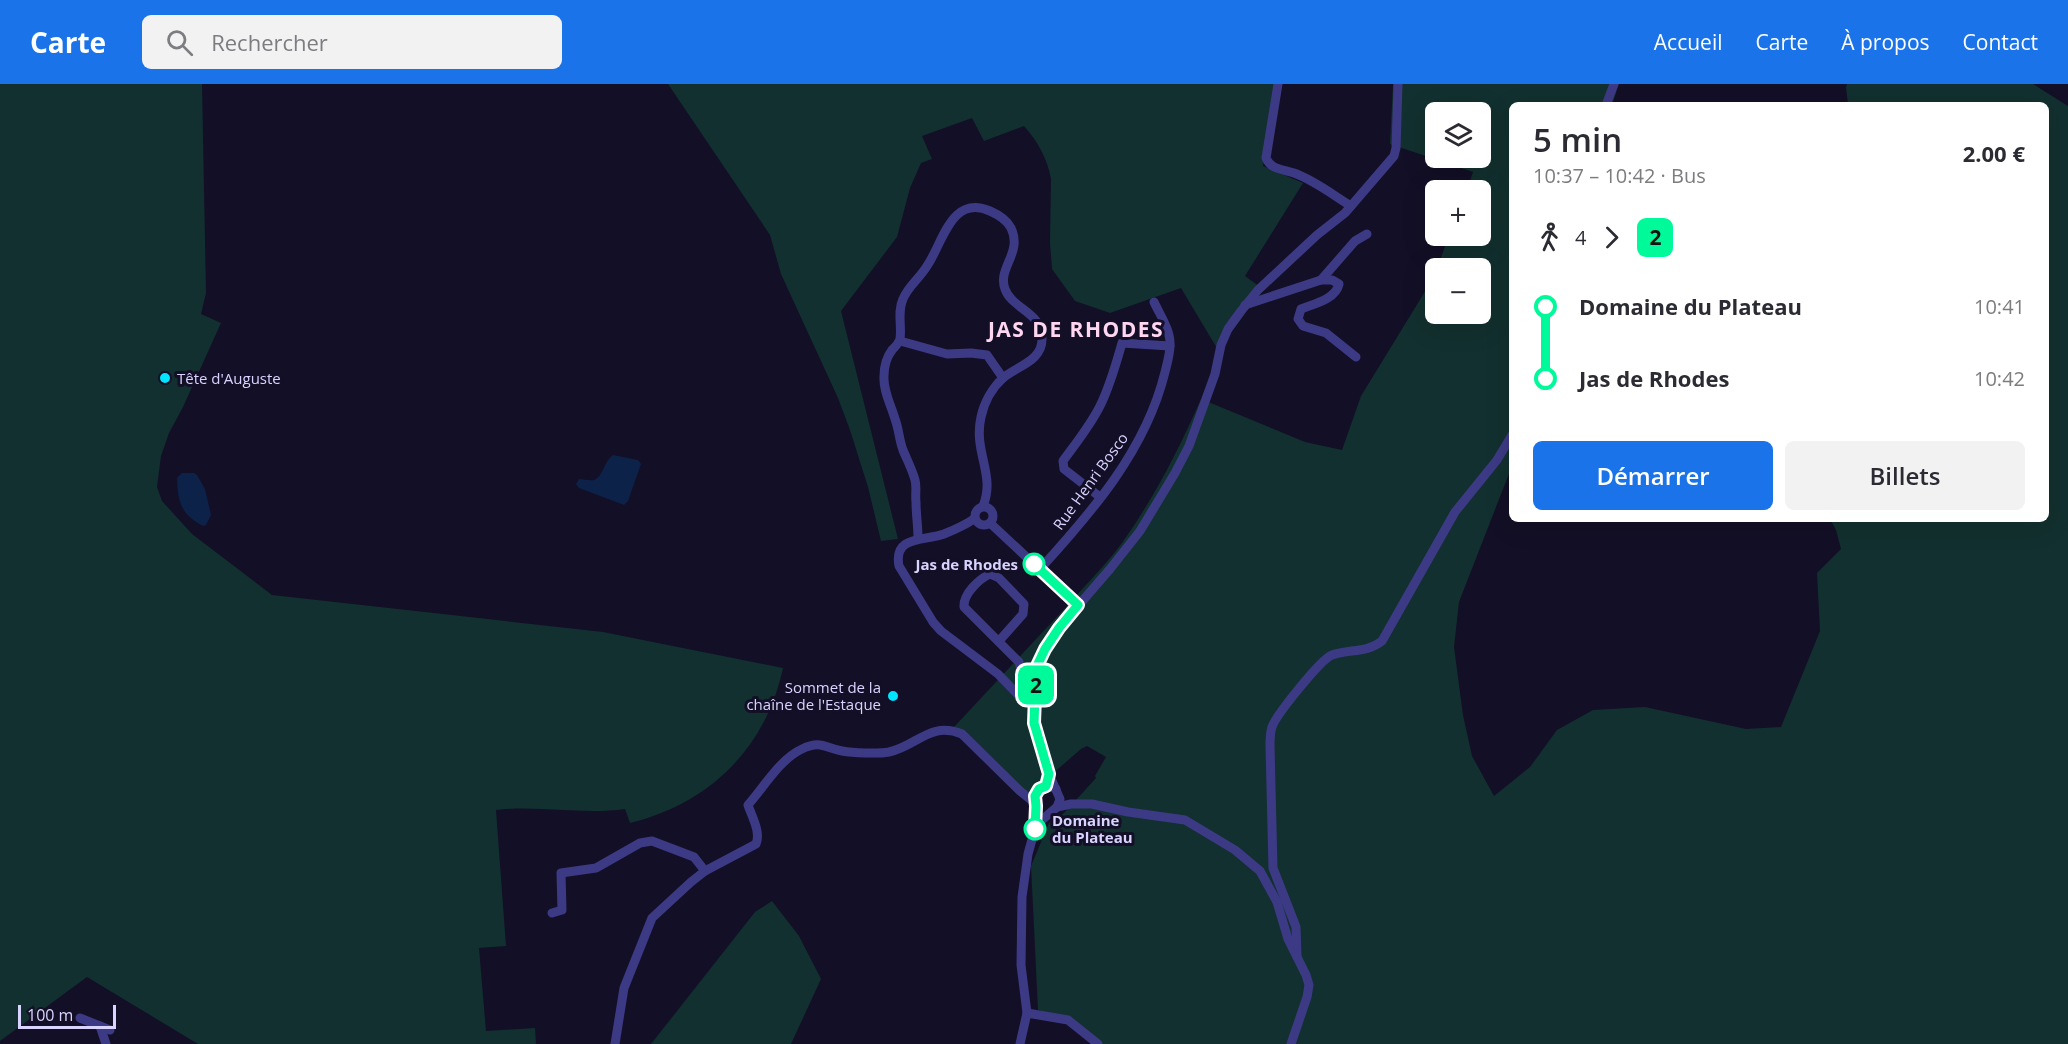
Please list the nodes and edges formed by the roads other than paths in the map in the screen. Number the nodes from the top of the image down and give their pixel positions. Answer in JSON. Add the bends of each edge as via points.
{"nodes":[{"id":1,"x":1278,"y":84,"type":"edge"},
{"id":2,"x":1398,"y":84,"type":"edge"},
{"id":3,"x":1614,"y":84,"type":"edge"},
{"id":4,"x":1607,"y":102,"type":"edge"},
{"id":5,"x":1351,"y":206,"type":"junction"},
{"id":6,"x":1367,"y":234,"type":"dead end"},
{"id":7,"x":1321,"y":280,"type":"junction"},
{"id":8,"x":1154,"y":302,"type":"dead end"},
{"id":9,"x":1245,"y":305,"type":"junction"},
{"id":10,"x":900,"y":341,"type":"junction"},
{"id":11,"x":1170,"y":346,"type":"junction"},
{"id":12,"x":1356,"y":357,"type":"dead end"},
{"id":13,"x":1003,"y":378,"type":"junction"},
{"id":14,"x":1509,"y":440,"type":"edge"},
{"id":15,"x":1100,"y":497,"type":"junction"},
{"id":16,"x":983,"y":506,"type":"junction"},
{"id":17,"x":974,"y":519,"type":"junction"},
{"id":18,"x":990,"y":523,"type":"junction"},
{"id":19,"x":918,"y":538,"type":"junction"},
{"id":20,"x":1040,"y":569,"type":"junction"},
{"id":21,"x":1078,"y":605,"type":"junction"},
{"id":22,"x":999,"y":641,"type":"junction"},
{"id":23,"x":1022,"y":699,"type":"junction"},
{"id":24,"x":1035,"y":706,"type":"junction"},
{"id":25,"x":1049,"y":774,"type":"junction"},
{"id":26,"x":1046,"y":786,"type":"junction"},
{"id":27,"x":1056,"y":789,"type":"junction"},
{"id":28,"x":1036,"y":801,"type":"junction"},
{"id":29,"x":1056,"y":806,"type":"junction"},
{"id":30,"x":1036,"y":825,"type":"junction"},
{"id":31,"x":705,"y":872,"type":"junction"},
{"id":32,"x":1277,"y":902,"type":"junction"},
{"id":33,"x":552,"y":914,"type":"dead end"},
{"id":34,"x":1293,"y":918,"type":"junction"},
{"id":35,"x":1297,"y":929,"type":"junction"},
{"id":36,"x":1285,"y":932,"type":"junction"},
{"id":37,"x":1297,"y":957,"type":"junction"},
{"id":38,"x":1027,"y":1013,"type":"junction"},
{"id":39,"x":80,"y":1018,"type":"dead end"},
{"id":40,"x":100,"y":1026,"type":"junction"},
{"id":41,"x":110,"y":1030,"type":"dead end"},
{"id":42,"x":106,"y":1044,"type":"edge"},
{"id":43,"x":615,"y":1044,"type":"edge"},
{"id":44,"x":1020,"y":1044,"type":"edge"},
{"id":45,"x":1098,"y":1044,"type":"edge"},
{"id":46,"x":1291,"y":1044,"type":"edge"}],
"edges":[{"from":1,"to":5,"type":"street","via":[[1268,163],[1302,176]]},
{"from":2,"to":5,"type":"street","via":[[1396,152]]},
{"from":3,"to":4,"type":"street"},
{"from":5,"to":9,"type":"street"},
{"from":6,"to":7,"type":"street","via":[[1355,241]]},
{"from":7,"to":9,"type":"street"},
{"from":7,"to":12,"type":"street","via":[[1336,281],[1339,288],[1330,297],[1301,309],[1298,319],[1326,333]]},
{"from":8,"to":11,"type":"street","name":"Rue Henri Bosco"},
{"from":9,"to":21,"type":"street","via":[[1221,345],[1215,374],[1175,473],[1140,531]]},
{"from":10,"to":13,"type":"street","via":[[947,354],[987,355]]},
{"from":10,"to":13,"type":"street","via":[[902,300],[933,258],[948,224],[964,211],[986,209],[1011,228],[1015,248],[1003,277],[1005,289],[1036,320],[1042,338],[1032,360]]},
{"from":10,"to":19,"type":"street","via":[[886,361],[884,388],[916,486]]},
{"from":11,"to":15,"type":"street","name":"Rue Henri Bosco","via":[[1161,389],[1146,428]]},
{"from":11,"to":15,"type":"street","via":[[1122,343],[1100,406],[1063,461],[1064,469]]},
{"from":13,"to":16,"type":"street","via":[[988,398],[978,432],[987,477]]},
{"from":14,"to":34,"type":"street","via":[[1455,512],[1386,637],[1372,648],[1336,654],[1323,661],[1272,728],[1273,868]]},
{"from":15,"to":20,"type":"street","name":"Rue Henri Bosco"},
{"from":16,"to":17,"type":"street","via":[[976,510]]},
{"from":16,"to":18,"type":"street","via":[[992,511]]},
{"from":17,"to":18,"type":"street","via":[[980,525]]},
{"from":17,"to":19,"type":"street","via":[[941,535]]},
{"from":18,"to":20,"type":"street"},
{"from":19,"to":23,"type":"street","via":[[901,549],[898,561],[933,622],[998,674]]},
{"from":20,"to":21,"type":"street"},
{"from":21,"to":24,"type":"street","via":[[1059,628],[1036,668]]},
{"from":22,"to":22,"type":"street","via":[[964,607],[965,597],[990,574],[1024,604],[1023,614]]},
{"from":22,"to":23,"type":"street","via":[[1019,662]]},
{"from":23,"to":24,"type":"street"},
{"from":24,"to":25,"type":"street","via":[[1034,723]]},
{"from":25,"to":26,"type":"street"},
{"from":25,"to":27,"type":"street"},
{"from":26,"to":27,"type":"street"},
{"from":26,"to":28,"type":"street","via":[[1039,789]]},
{"from":27,"to":29,"type":"street"},
{"from":28,"to":29,"type":"street","via":[[1042,811]]},
{"from":28,"to":30,"type":"street"},
{"from":28,"to":31,"type":"street","via":[[1024,795],[963,734],[931,732],[887,752],[841,751],[822,744],[812,745],[790,756],[748,806],[757,831],[756,844]]},
{"from":29,"to":30,"type":"street"},
{"from":29,"to":32,"type":"street","via":[[1109,806],[1191,822],[1260,871]]},
{"from":30,"to":38,"type":"street","via":[[1022,897],[1021,965]]},
{"from":31,"to":33,"type":"street","via":[[694,857],[648,841],[596,868],[561,873],[562,910]]},
{"from":31,"to":43,"type":"street","via":[[652,918],[624,988]]},
{"from":32,"to":34,"type":"street"},
{"from":32,"to":36,"type":"street"},
{"from":34,"to":35,"type":"street"},
{"from":35,"to":36,"type":"street","via":[[1293,935]]},
{"from":35,"to":37,"type":"street"},
{"from":36,"to":37,"type":"street"},
{"from":37,"to":46,"type":"street","via":[[1309,990]]},
{"from":38,"to":44,"type":"street"},
{"from":38,"to":45,"type":"street","via":[[1068,1020]]},
{"from":39,"to":40,"type":"street"},
{"from":40,"to":41,"type":"street"},
{"from":40,"to":42,"type":"street"}]}
